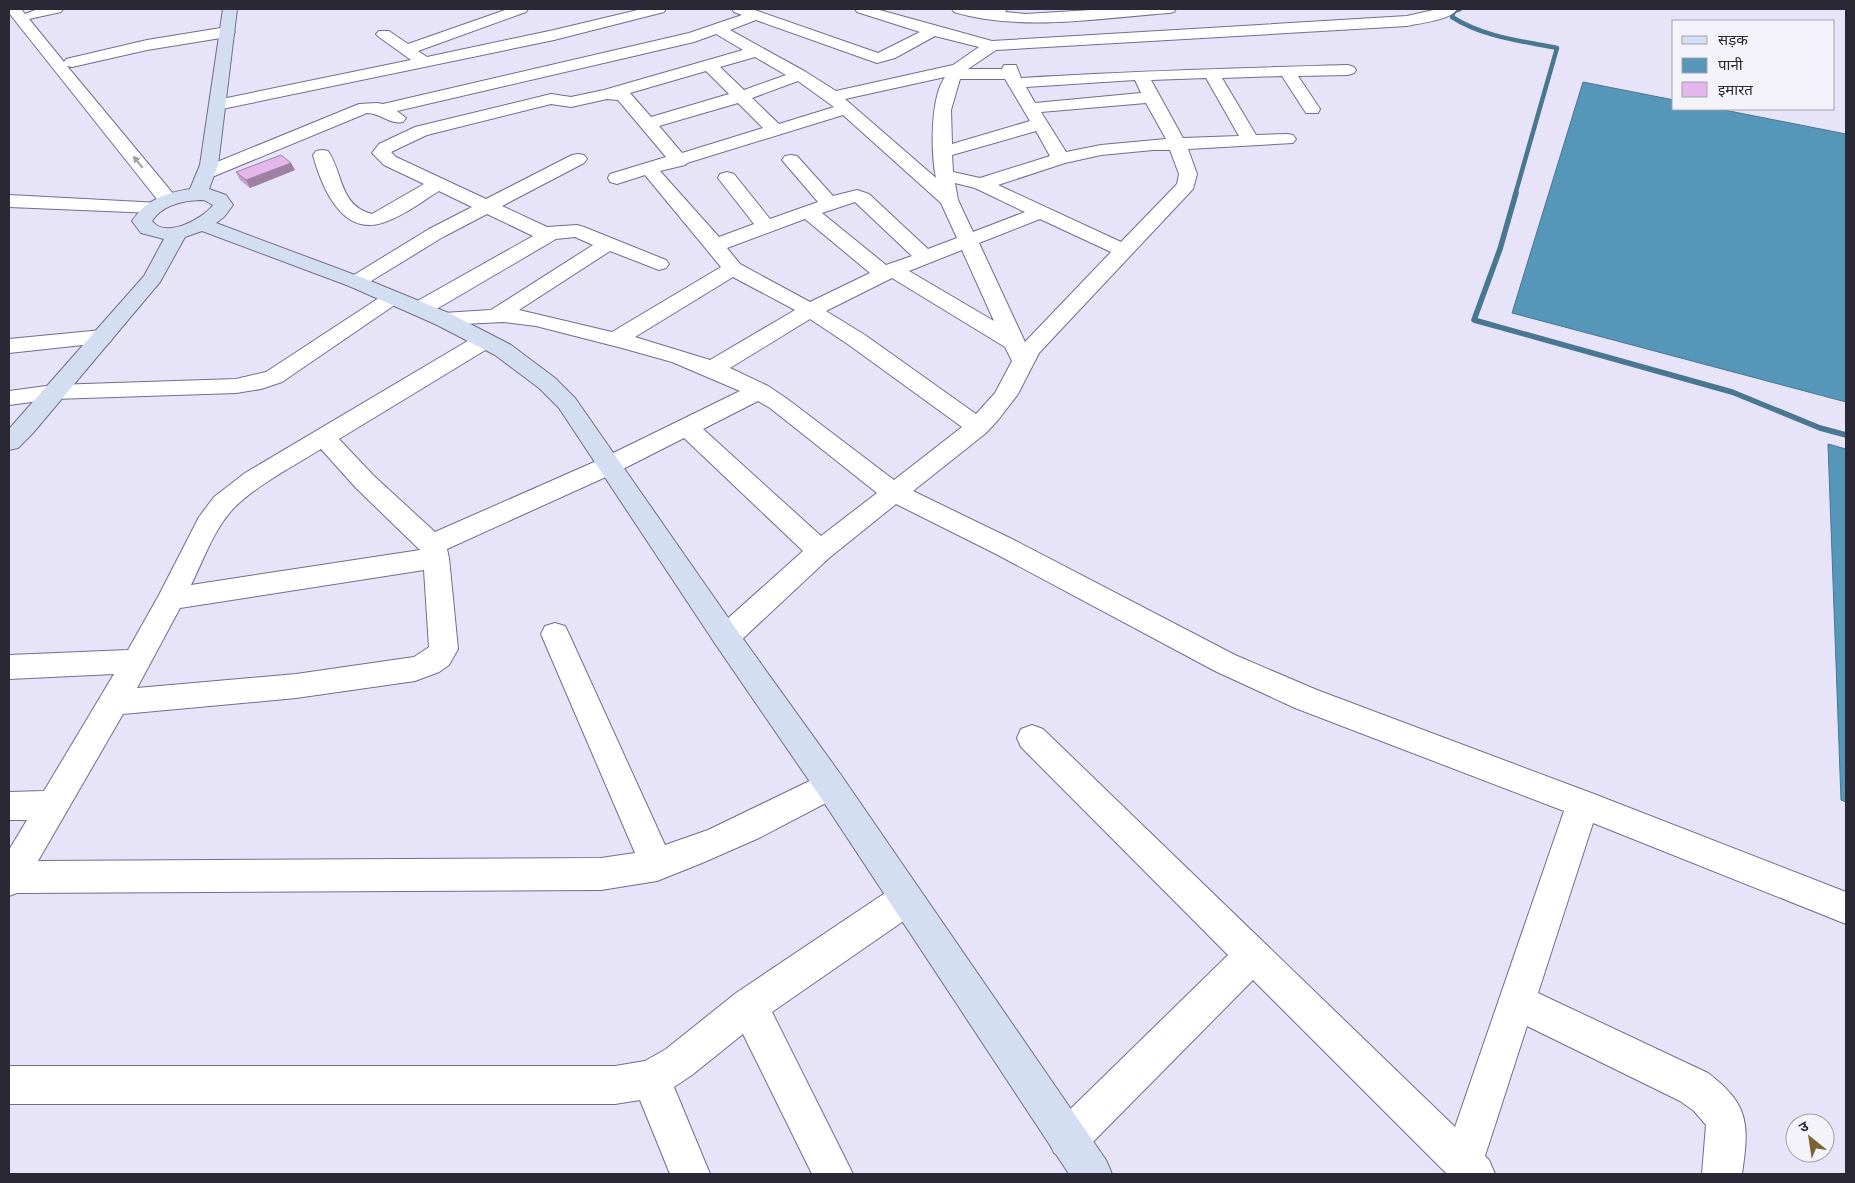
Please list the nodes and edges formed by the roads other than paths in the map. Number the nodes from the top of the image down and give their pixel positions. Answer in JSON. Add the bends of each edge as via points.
{"nodes":[{"id":1,"x":13,"y":9,"type":"edge"},
{"id":2,"x":56,"y":9,"type":"edge"},
{"id":3,"x":230,"y":9,"type":"edge"},
{"id":4,"x":522,"y":9,"type":"edge"},
{"id":5,"x":659,"y":9,"type":"edge"},
{"id":6,"x":739,"y":9,"type":"edge"},
{"id":7,"x":958,"y":9,"type":"edge"},
{"id":8,"x":1169,"y":9,"type":"edge"},
{"id":9,"x":1328,"y":9,"type":"edge"},
{"id":10,"x":871,"y":10,"type":"edge"},
{"id":11,"x":1438,"y":11,"type":"edge"},
{"id":12,"x":28,"y":12,"type":"edge"},
{"id":13,"x":994,"y":12,"type":"edge"},
{"id":14,"x":757,"y":15,"type":"junction"},
{"id":15,"x":1188,"y":19,"type":"edge"},
{"id":16,"x":1344,"y":24,"type":"junction"},
{"id":17,"x":718,"y":29,"type":"junction"},
{"id":18,"x":932,"y":31,"type":"junction"},
{"id":19,"x":227,"y":32,"type":"junction"},
{"id":20,"x":384,"y":34,"type":"dead end"},
{"id":21,"x":996,"y":45,"type":"junction"},
{"id":22,"x":406,"y":50,"type":"junction"},
{"id":23,"x":481,"y":50,"type":"junction"},
{"id":24,"x":757,"y":51,"type":"junction"},
{"id":25,"x":72,"y":62,"type":"junction"},
{"id":26,"x":424,"y":62,"type":"junction"},
{"id":27,"x":1214,"y":63,"type":"junction"},
{"id":28,"x":709,"y":65,"type":"junction"},
{"id":29,"x":1348,"y":70,"type":"dead end"},
{"id":30,"x":957,"y":71,"type":"junction"},
{"id":31,"x":1286,"y":71,"type":"junction"},
{"id":32,"x":800,"y":75,"type":"junction"},
{"id":33,"x":1140,"y":75,"type":"junction"},
{"id":34,"x":1014,"y":78,"type":"junction"},
{"id":35,"x":503,"y":80,"type":"junction"},
{"id":36,"x":607,"y":94,"type":"junction"},
{"id":37,"x":742,"y":96,"type":"junction"},
{"id":38,"x":1152,"y":97,"type":"junction"},
{"id":39,"x":840,"y":103,"type":"junction"},
{"id":40,"x":217,"y":105,"type":"junction"},
{"id":41,"x":1031,"y":108,"type":"junction"},
{"id":42,"x":1312,"y":109,"type":"dead end"},
{"id":43,"x":381,"y":110,"type":"junction"},
{"id":44,"x":647,"y":124,"type":"junction"},
{"id":45,"x":1040,"y":124,"type":"junction"},
{"id":46,"x":776,"y":130,"type":"junction"},
{"id":47,"x":421,"y":131,"type":"junction"},
{"id":48,"x":1288,"y":139,"type":"dead end"},
{"id":49,"x":1251,"y":141,"type":"junction"},
{"id":50,"x":1177,"y":144,"type":"junction"},
{"id":51,"x":943,"y":152,"type":"junction"},
{"id":52,"x":322,"y":155,"type":"dead end"},
{"id":53,"x":1061,"y":158,"type":"junction"},
{"id":54,"x":578,"y":159,"type":"dead end"},
{"id":55,"x":791,"y":160,"type":"dead end"},
{"id":56,"x":679,"y":161,"type":"junction"},
{"id":57,"x":650,"y":170,"type":"junction"},
{"id":58,"x":206,"y":173,"type":"junction"},
{"id":59,"x":944,"y":175,"type":"junction"},
{"id":60,"x":617,"y":178,"type":"dead end"},
{"id":61,"x":727,"y":178,"type":"dead end"},
{"id":62,"x":438,"y":184,"type":"junction"},
{"id":63,"x":981,"y":184,"type":"junction"},
{"id":64,"x":949,"y":200,"type":"junction"},
{"id":65,"x":9,"y":202,"type":"edge"},
{"id":66,"x":170,"y":202,"type":"junction"},
{"id":67,"x":830,"y":204,"type":"junction"},
{"id":68,"x":487,"y":205,"type":"junction"},
{"id":69,"x":9,"y":208,"type":"edge"},
{"id":70,"x":807,"y":211,"type":"junction"},
{"id":71,"x":1041,"y":212,"type":"junction"},
{"id":72,"x":766,"y":226,"type":"junction"},
{"id":73,"x":190,"y":229,"type":"junction"},
{"id":74,"x":550,"y":234,"type":"junction"},
{"id":75,"x":967,"y":241,"type":"junction"},
{"id":76,"x":608,"y":244,"type":"junction"},
{"id":77,"x":716,"y":245,"type":"junction"},
{"id":78,"x":1124,"y":251,"type":"junction"},
{"id":79,"x":925,"y":257,"type":"junction"},
{"id":80,"x":659,"y":264,"type":"dead end"},
{"id":81,"x":733,"y":268,"type":"junction"},
{"id":82,"x":888,"y":272,"type":"junction"},
{"id":83,"x":356,"y":282,"type":"junction"},
{"id":84,"x":392,"y":298,"type":"junction"},
{"id":85,"x":810,"y":310,"type":"junction"},
{"id":86,"x":431,"y":314,"type":"junction"},
{"id":87,"x":489,"y":329,"type":"junction"},
{"id":88,"x":102,"y":337,"type":"junction"},
{"id":89,"x":616,"y":339,"type":"junction"},
{"id":90,"x":9,"y":346,"type":"edge"},
{"id":91,"x":1018,"y":352,"type":"junction"},
{"id":92,"x":712,"y":369,"type":"junction"},
{"id":93,"x":760,"y":391,"type":"junction"},
{"id":94,"x":54,"y":392,"type":"junction"},
{"id":95,"x":9,"y":398,"type":"edge"},
{"id":96,"x":686,"y":426,"type":"junction"},
{"id":97,"x":978,"y":427,"type":"junction"},
{"id":98,"x":324,"y":437,"type":"junction"},
{"id":99,"x":9,"y":442,"type":"edge"},
{"id":100,"x":610,"y":465,"type":"junction"},
{"id":101,"x":892,"y":492,"type":"junction"},
{"id":102,"x":820,"y":551,"type":"junction"},
{"id":103,"x":434,"y":552,"type":"junction"},
{"id":104,"x":171,"y":599,"type":"junction"},
{"id":105,"x":555,"y":634,"type":"dead end"},
{"id":106,"x":726,"y":637,"type":"junction"},
{"id":107,"x":137,"y":661,"type":"junction"},
{"id":108,"x":9,"y":667,"type":"edge"},
{"id":109,"x":114,"y":702,"type":"junction"},
{"id":110,"x":1032,"y":738,"type":"dead end"},
{"id":111,"x":830,"y":785,"type":"junction"},
{"id":112,"x":1583,"y":804,"type":"junction"},
{"id":113,"x":54,"y":805,"type":"junction"},
{"id":114,"x":9,"y":806,"type":"edge"},
{"id":115,"x":657,"y":865,"type":"junction"},
{"id":116,"x":10,"y":879,"type":"edge"},
{"id":117,"x":906,"y":899,"type":"junction"},
{"id":118,"x":1846,"y":908,"type":"edge"},
{"id":119,"x":1253,"y":955,"type":"junction"},
{"id":120,"x":1517,"y":1002,"type":"junction"},
{"id":121,"x":749,"y":1006,"type":"junction"},
{"id":122,"x":651,"y":1078,"type":"junction"},
{"id":123,"x":9,"y":1085,"type":"edge"},
{"id":124,"x":1068,"y":1139,"type":"junction"},
{"id":125,"x":1469,"y":1168,"type":"edge"},
{"id":126,"x":690,"y":1174,"type":"edge"},
{"id":127,"x":833,"y":1174,"type":"edge"},
{"id":128,"x":1092,"y":1174,"type":"edge"},
{"id":129,"x":1722,"y":1174,"type":"edge"}],
"edges":[{"from":66,"to":1,"type":"street","one_way":true},
{"from":2,"to":12,"type":"street"},
{"from":3,"to":19,"type":"street"},
{"from":4,"to":22,"type":"street"},
{"from":5,"to":23,"type":"street"},
{"from":6,"to":14,"type":"street"},
{"from":7,"to":13,"type":"street","via":[[976,14]]},
{"from":8,"to":13,"type":"street","via":[[1025,19]]},
{"from":9,"to":16,"type":"street"},
{"from":10,"to":18,"type":"street"},
{"from":11,"to":16,"type":"street","via":[[1407,21]]},
{"from":12,"to":25,"type":"street"},
{"from":14,"to":17,"type":"street"},
{"from":14,"to":18,"type":"street","via":[[877,58],[889,55]]},
{"from":15,"to":16,"type":"street"},
{"from":15,"to":21,"type":"street"},
{"from":15,"to":27,"type":"street"},
{"from":17,"to":24,"type":"street"},
{"from":17,"to":35,"type":"street"},
{"from":18,"to":21,"type":"street"},
{"from":19,"to":25,"type":"street"},
{"from":19,"to":40,"type":"street"},
{"from":20,"to":22,"type":"street"},
{"from":21,"to":30,"type":"street"},
{"from":21,"to":34,"type":"street"},
{"from":22,"to":26,"type":"street"},
{"from":23,"to":26,"type":"street"},
{"from":23,"to":35,"type":"street"},
{"from":24,"to":28,"type":"street"},
{"from":24,"to":32,"type":"street"},
{"from":25,"to":66,"type":"street"},
{"from":26,"to":40,"type":"street"},
{"from":27,"to":31,"type":"street"},
{"from":27,"to":33,"type":"street"},
{"from":27,"to":49,"type":"street"},
{"from":28,"to":36,"type":"street"},
{"from":28,"to":37,"type":"street"},
{"from":29,"to":31,"type":"street"},
{"from":30,"to":34,"type":"street"},
{"from":30,"to":39,"type":"street"},
{"from":30,"to":51,"type":"street","via":[[943,110]]},
{"from":31,"to":42,"type":"street"},
{"from":32,"to":37,"type":"street"},
{"from":32,"to":39,"type":"street"},
{"from":33,"to":34,"type":"street"},
{"from":33,"to":38,"type":"street"},
{"from":34,"to":41,"type":"street"},
{"from":35,"to":43,"type":"street"},
{"from":36,"to":44,"type":"street","via":[[623,95]]},
{"from":36,"to":47,"type":"street","via":[[571,102],[551,99]]},
{"from":37,"to":44,"type":"street"},
{"from":37,"to":46,"type":"street"},
{"from":38,"to":41,"type":"street"},
{"from":38,"to":50,"type":"street"},
{"from":39,"to":46,"type":"street"},
{"from":39,"to":64,"type":"street"},
{"from":40,"to":58,"type":"street"},
{"from":41,"to":45,"type":"street"},
{"from":43,"to":47,"type":"street"},
{"from":43,"to":58,"type":"street","via":[[371,107],[356,111]]},
{"from":44,"to":56,"type":"street"},
{"from":45,"to":51,"type":"street"},
{"from":45,"to":53,"type":"street"},
{"from":46,"to":56,"type":"street"},
{"from":47,"to":62,"type":"street","via":[[381,152],[390,161]]},
{"from":48,"to":49,"type":"street"},
{"from":49,"to":50,"type":"street"},
{"from":50,"to":53,"type":"street","via":[[1101,150]]},
{"from":50,"to":78,"type":"street","via":[[1188,174],[1186,185]]},
{"from":51,"to":59,"type":"street"},
{"from":52,"to":62,"type":"street","via":[[337,198],[366,220],[385,215]]},
{"from":53,"to":63,"type":"street"},
{"from":54,"to":68,"type":"street"},
{"from":55,"to":67,"type":"street"},
{"from":56,"to":57,"type":"street"},
{"from":57,"to":60,"type":"street"},
{"from":57,"to":77,"type":"street"},
{"from":58,"to":66,"type":"street"},
{"from":59,"to":63,"type":"street"},
{"from":59,"to":64,"type":"street"},
{"from":61,"to":72,"type":"street"},
{"from":62,"to":68,"type":"street"},
{"from":63,"to":71,"type":"street"},
{"from":64,"to":75,"type":"street"},
{"from":65,"to":66,"type":"street"},
{"from":66,"to":69,"type":"street"},
{"from":66,"to":73,"type":"street","via":[[142,221],[145,227],[157,232]]},
{"from":66,"to":73,"type":"street","via":[[207,194],[219,199],[223,205],[220,213]]},
{"from":67,"to":70,"type":"street"},
{"from":67,"to":79,"type":"street","via":[[849,197],[862,198]]},
{"from":68,"to":74,"type":"street"},
{"from":68,"to":83,"type":"street"},
{"from":70,"to":72,"type":"street"},
{"from":70,"to":82,"type":"street"},
{"from":71,"to":75,"type":"street"},
{"from":71,"to":78,"type":"street"},
{"from":72,"to":77,"type":"street"},
{"from":73,"to":83,"type":"street"},
{"from":73,"to":88,"type":"street"},
{"from":74,"to":76,"type":"street","via":[[577,231]]},
{"from":74,"to":86,"type":"street"},
{"from":75,"to":79,"type":"street"},
{"from":75,"to":91,"type":"street"},
{"from":76,"to":80,"type":"street"},
{"from":76,"to":87,"type":"street"},
{"from":77,"to":81,"type":"street"},
{"from":78,"to":91,"type":"street","via":[[1039,339]]},
{"from":79,"to":82,"type":"street"},
{"from":81,"to":85,"type":"street"},
{"from":81,"to":89,"type":"street"},
{"from":82,"to":85,"type":"street"},
{"from":82,"to":91,"type":"street"},
{"from":83,"to":84,"type":"street"},
{"from":84,"to":86,"type":"street"},
{"from":84,"to":94,"type":"street","via":[[274,377],[261,382],[236,386]]},
{"from":85,"to":92,"type":"street"},
{"from":85,"to":97,"type":"street"},
{"from":86,"to":87,"type":"street"},
{"from":87,"to":89,"type":"street","via":[[512,316]]},
{"from":87,"to":98,"type":"street"},
{"from":87,"to":100,"type":"street","via":[[503,350],[547,383],[567,403]]},
{"from":88,"to":90,"type":"street"},
{"from":88,"to":94,"type":"street"},
{"from":89,"to":92,"type":"street"},
{"from":91,"to":97,"type":"street","via":[[1006,394]]},
{"from":92,"to":93,"type":"street"},
{"from":93,"to":96,"type":"street"},
{"from":93,"to":101,"type":"street"},
{"from":94,"to":95,"type":"street"},
{"from":94,"to":99,"type":"street"},
{"from":96,"to":100,"type":"street"},
{"from":96,"to":102,"type":"street"},
{"from":97,"to":101,"type":"street"},
{"from":98,"to":103,"type":"street"},
{"from":98,"to":104,"type":"street","via":[[254,479],[223,503],[208,524]]},
{"from":100,"to":103,"type":"street"},
{"from":100,"to":106,"type":"street"},
{"from":101,"to":102,"type":"street"},
{"from":101,"to":112,"type":"street","via":[[1005,547],[1225,663],[1315,702]]},
{"from":102,"to":106,"type":"street"},
{"from":103,"to":104,"type":"street"},
{"from":103,"to":109,"type":"street","via":[[444,649],[432,663],[415,669],[296,686]]},
{"from":104,"to":107,"type":"street"},
{"from":105,"to":115,"type":"street"},
{"from":106,"to":111,"type":"street"},
{"from":107,"to":108,"type":"street"},
{"from":107,"to":109,"type":"street"},
{"from":109,"to":113,"type":"street"},
{"from":110,"to":119,"type":"street"},
{"from":111,"to":115,"type":"street","via":[[713,843]]},
{"from":111,"to":117,"type":"street"},
{"from":112,"to":118,"type":"street"},
{"from":112,"to":120,"type":"street"},
{"from":113,"to":114,"type":"street"},
{"from":113,"to":116,"type":"street"},
{"from":115,"to":116,"type":"street","via":[[602,874]]},
{"from":117,"to":121,"type":"street"},
{"from":117,"to":124,"type":"street"},
{"from":119,"to":124,"type":"street"},
{"from":119,"to":125,"type":"street"},
{"from":120,"to":125,"type":"street"},
{"from":120,"to":129,"type":"street","via":[[1694,1087],[1708,1097],[1723,1112],[1728,1126]]},
{"from":121,"to":122,"type":"street","via":[[679,1062]]},
{"from":121,"to":127,"type":"street"},
{"from":122,"to":123,"type":"street","via":[[615,1085]]},
{"from":122,"to":126,"type":"street"},
{"from":124,"to":128,"type":"street"}]}
